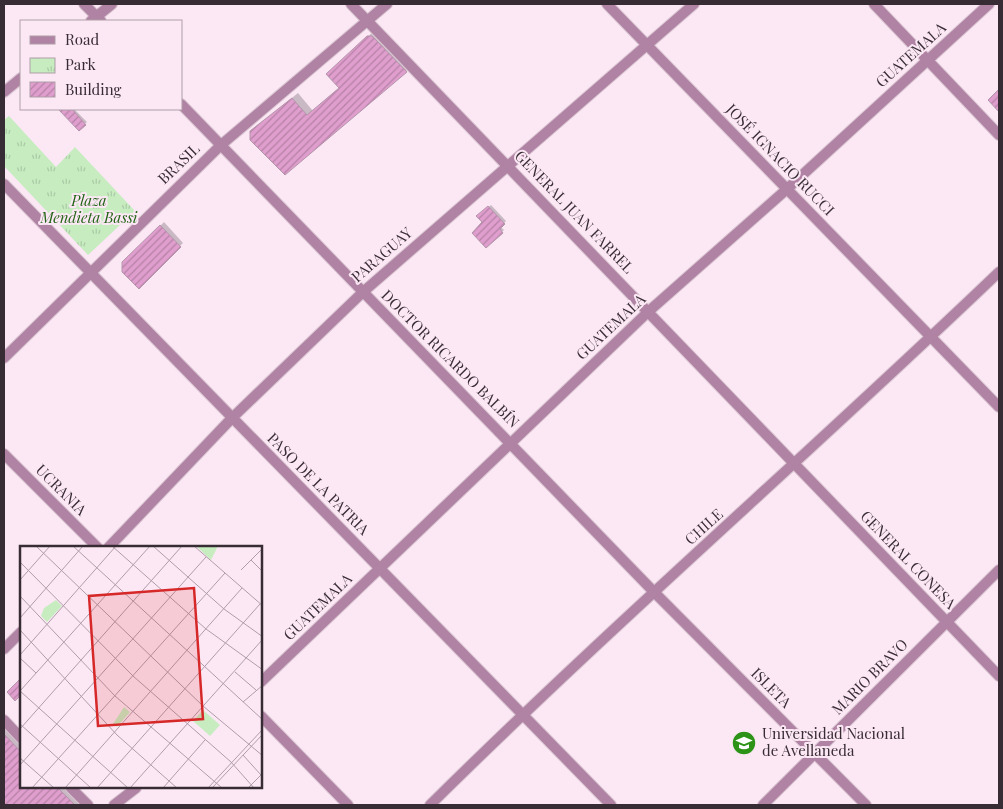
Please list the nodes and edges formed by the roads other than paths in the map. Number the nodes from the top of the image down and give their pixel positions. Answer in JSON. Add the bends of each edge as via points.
{"nodes":[{"id":1,"x":84,"y":4,"type":"edge"},
{"id":2,"x":112,"y":4,"type":"edge"},
{"id":3,"x":351,"y":4,"type":"edge"},
{"id":4,"x":387,"y":4,"type":"edge"},
{"id":5,"x":607,"y":4,"type":"edge"},
{"id":6,"x":694,"y":4,"type":"edge"},
{"id":7,"x":874,"y":4,"type":"edge"},
{"id":8,"x":989,"y":4,"type":"edge"},
{"id":9,"x":96,"y":20,"type":"edge"},
{"id":10,"x":367,"y":20,"type":"junction"},
{"id":11,"x":647,"y":45,"type":"junction"},
{"id":12,"x":928,"y":60,"type":"junction"},
{"id":13,"x":20,"y":79,"type":"edge"},
{"id":14,"x":4,"y":92,"type":"edge"},
{"id":15,"x":182,"y":105,"type":"edge"},
{"id":16,"x":999,"y":134,"type":"edge"},
{"id":17,"x":220,"y":145,"type":"junction"},
{"id":18,"x":509,"y":165,"type":"junction"},
{"id":19,"x":4,"y":184,"type":"edge"},
{"id":20,"x":787,"y":189,"type":"junction"},
{"id":21,"x":89,"y":272,"type":"junction"},
{"id":22,"x":999,"y":272,"type":"edge"},
{"id":23,"x":363,"y":292,"type":"junction"},
{"id":24,"x":649,"y":311,"type":"junction"},
{"id":25,"x":931,"y":337,"type":"junction"},
{"id":26,"x":4,"y":358,"type":"edge"},
{"id":27,"x":999,"y":407,"type":"edge"},
{"id":28,"x":232,"y":418,"type":"junction"},
{"id":29,"x":510,"y":442,"type":"junction"},
{"id":30,"x":4,"y":454,"type":"edge"},
{"id":31,"x":795,"y":464,"type":"junction"},
{"id":32,"x":96,"y":546,"type":"edge"},
{"id":33,"x":110,"y":546,"type":"edge"},
{"id":34,"x":380,"y":568,"type":"junction"},
{"id":35,"x":999,"y":570,"type":"edge"},
{"id":36,"x":654,"y":592,"type":"junction"},
{"id":37,"x":947,"y":622,"type":"junction"},
{"id":38,"x":20,"y":633,"type":"edge"},
{"id":39,"x":4,"y":649,"type":"edge"},
{"id":40,"x":999,"y":676,"type":"edge"},
{"id":41,"x":262,"y":681,"type":"edge"},
{"id":42,"x":521,"y":715,"type":"junction"},
{"id":43,"x":262,"y":717,"type":"edge"},
{"id":44,"x":4,"y":720,"type":"edge"},
{"id":45,"x":20,"y":737,"type":"edge"},
{"id":46,"x":816,"y":754,"type":"junction"},
{"id":47,"x":72,"y":789,"type":"edge"},
{"id":48,"x":135,"y":789,"type":"edge"},
{"id":49,"x":88,"y":805,"type":"edge"},
{"id":50,"x":114,"y":805,"type":"edge"},
{"id":51,"x":348,"y":805,"type":"edge"},
{"id":52,"x":430,"y":805,"type":"edge"},
{"id":53,"x":611,"y":805,"type":"edge"},
{"id":54,"x":763,"y":805,"type":"edge"},
{"id":55,"x":866,"y":805,"type":"edge"}],
"edges":[{"from":1,"to":9,"type":"street"},
{"from":2,"to":9,"type":"street"},
{"from":3,"to":10,"type":"street","name":"GENERAL JUAN FARREL"},
{"from":4,"to":10,"type":"street","name":"BRASIL"},
{"from":5,"to":11,"type":"street","name":"JOSÉ IGNACIO RUCCI"},
{"from":6,"to":11,"type":"street","name":"PARAGUAY"},
{"from":7,"to":12,"type":"street"},
{"from":8,"to":12,"type":"street","name":"GUATEMALA"},
{"from":10,"to":17,"type":"street","name":"BRASIL"},
{"from":10,"to":18,"type":"street","name":"GENERAL JUAN FARREL"},
{"from":11,"to":18,"type":"street","name":"PARAGUAY"},
{"from":11,"to":20,"type":"street","name":"JOSÉ IGNACIO RUCCI"},
{"from":12,"to":16,"type":"street"},
{"from":12,"to":20,"type":"street","name":"GUATEMALA"},
{"from":13,"to":14,"type":"street"},
{"from":15,"to":17,"type":"street","name":"DOCTOR RICARDO BALBÍN"},
{"from":17,"to":21,"type":"street","name":"BRASIL"},
{"from":17,"to":23,"type":"street","name":"DOCTOR RICARDO BALBÍN"},
{"from":18,"to":23,"type":"street","name":"PARAGUAY"},
{"from":18,"to":24,"type":"street","name":"GENERAL JUAN FARREL"},
{"from":19,"to":21,"type":"street","name":"PASO DE LA PATRIA"},
{"from":20,"to":24,"type":"street","name":"GUATEMALA"},
{"from":20,"to":25,"type":"street","name":"JOSÉ IGNACIO RUCCI"},
{"from":21,"to":26,"type":"street","name":"BRASIL"},
{"from":21,"to":28,"type":"street","name":"PASO DE LA PATRIA"},
{"from":22,"to":25,"type":"street","name":"CHILE"},
{"from":23,"to":28,"type":"street","name":"PARAGUAY"},
{"from":23,"to":29,"type":"street","name":"DOCTOR RICARDO BALBÍN"},
{"from":24,"to":29,"type":"street","name":"GUATEMALA"},
{"from":24,"to":31,"type":"street","name":"GENERAL JUAN FARREL"},
{"from":25,"to":27,"type":"street","name":"JOSÉ IGNACIO RUCCI"},
{"from":25,"to":31,"type":"street","name":"CHILE"},
{"from":28,"to":33,"type":"street","name":"PARAGUAY"},
{"from":28,"to":34,"type":"street","name":"PASO DE LA PATRIA"},
{"from":29,"to":34,"type":"street","name":"GUATEMALA"},
{"from":29,"to":36,"type":"street","name":"DOCTOR RICARDO BALBÍN"},
{"from":30,"to":32,"type":"street","name":"UCRANIA"},
{"from":31,"to":36,"type":"street","name":"CHILE"},
{"from":31,"to":37,"type":"street","name":"GENERAL CONESA"},
{"from":34,"to":41,"type":"street","name":"GUATEMALA"},
{"from":34,"to":42,"type":"street","name":"PASO DE LA PATRIA"},
{"from":35,"to":37,"type":"street","name":"MARIO BRAVO"},
{"from":36,"to":42,"type":"street","name":"CHILE"},
{"from":36,"to":46,"type":"street","name":"ISLETA"},
{"from":37,"to":40,"type":"street","name":"GENERAL CONESA"},
{"from":37,"to":46,"type":"street","name":"MARIO BRAVO"},
{"from":38,"to":39,"type":"street"},
{"from":42,"to":52,"type":"street","name":"CHILE"},
{"from":42,"to":53,"type":"street","name":"PASO DE LA PATRIA"},
{"from":43,"to":51,"type":"street"},
{"from":44,"to":45,"type":"street"},
{"from":46,"to":54,"type":"street","name":"MARIO BRAVO"},
{"from":46,"to":55,"type":"street","name":"ISLETA"},
{"from":47,"to":49,"type":"street"},
{"from":48,"to":50,"type":"street"}]}
